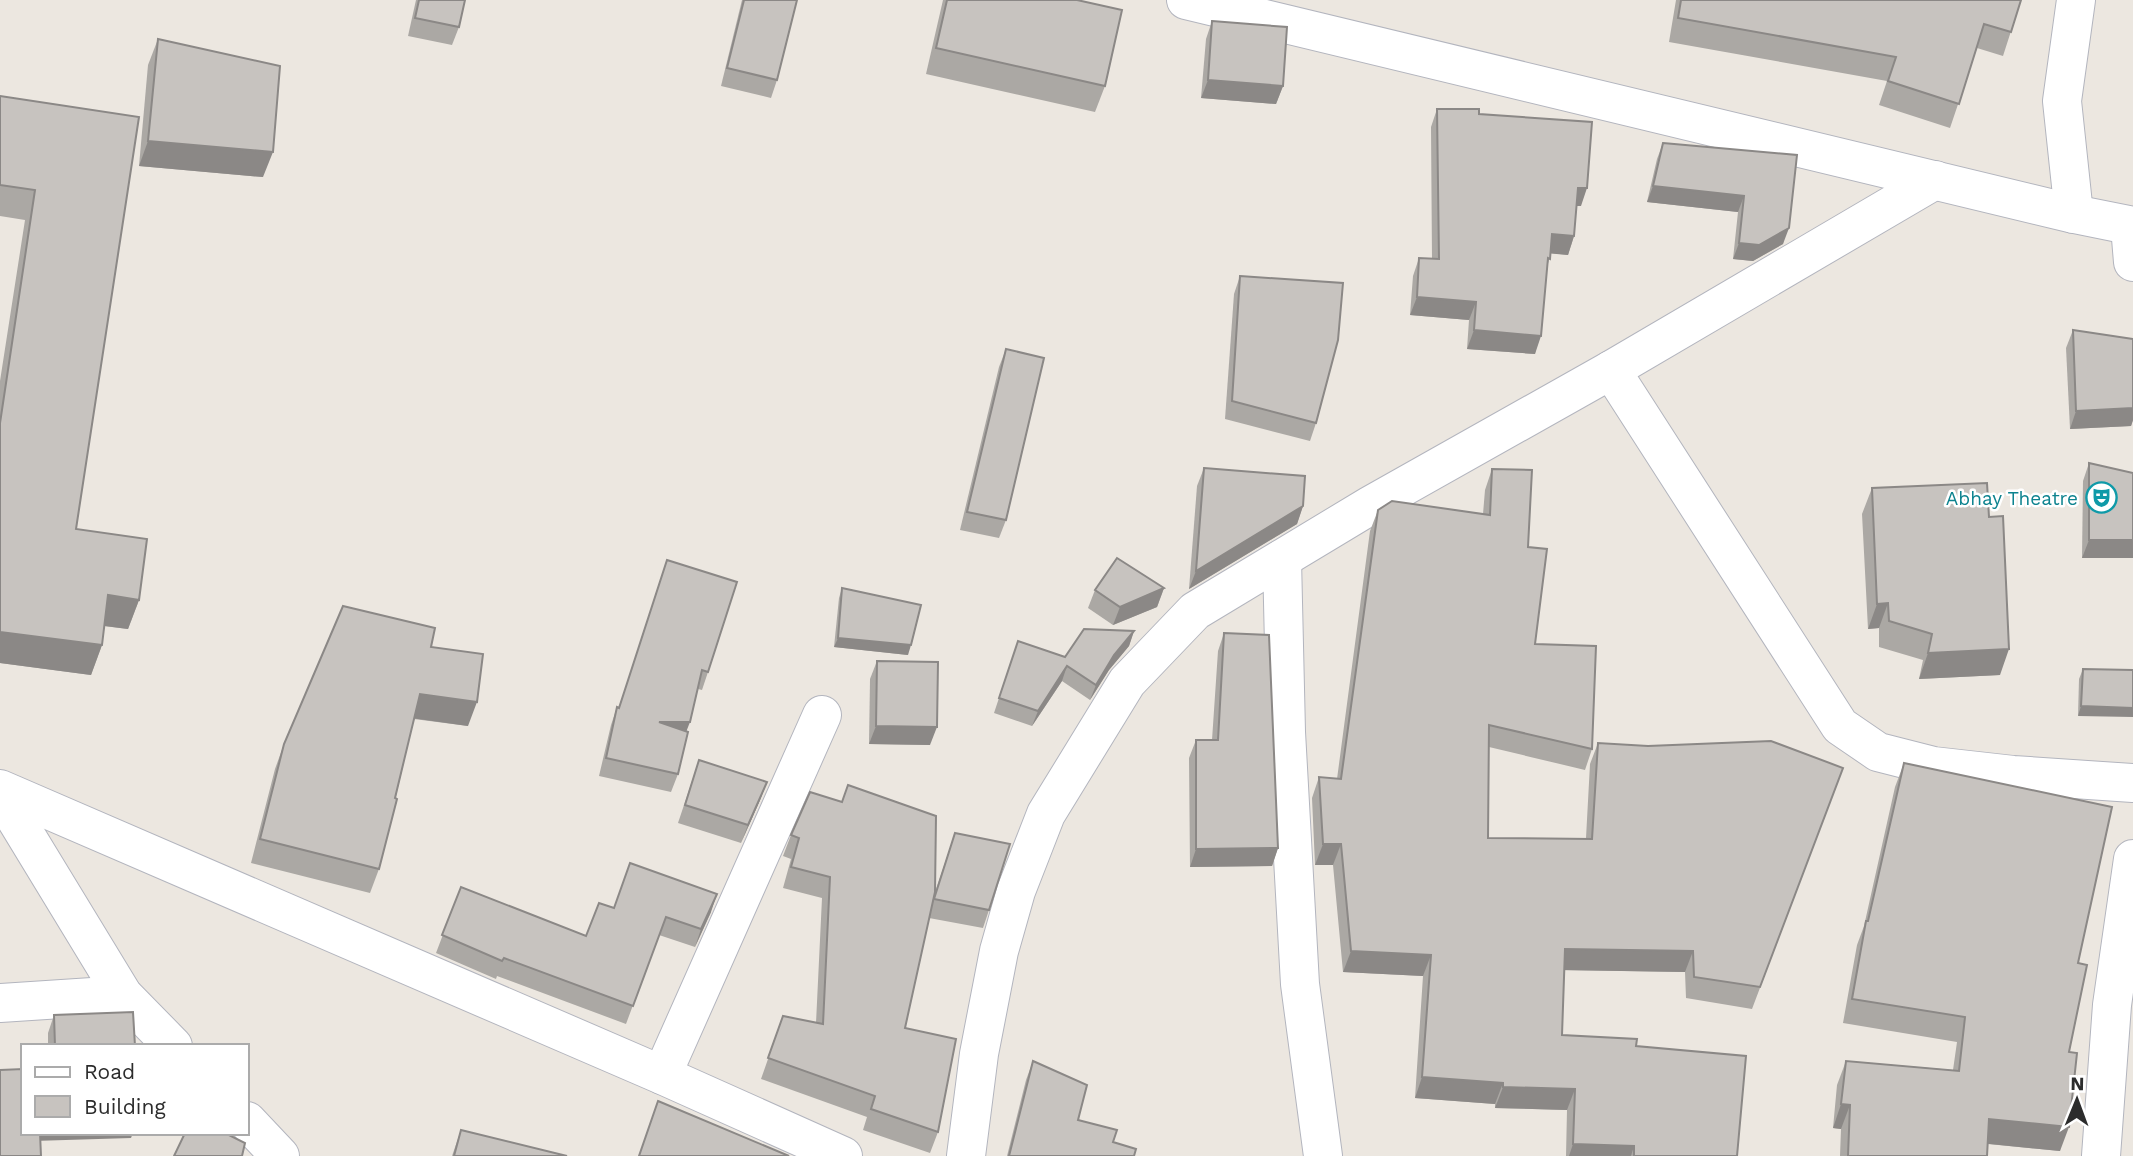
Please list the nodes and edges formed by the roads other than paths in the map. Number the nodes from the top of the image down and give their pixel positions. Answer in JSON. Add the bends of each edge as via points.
{"nodes":[{"id":1,"x":1186,"y":0,"type":"edge"},
{"id":2,"x":2076,"y":0,"type":"edge"},
{"id":3,"x":1935,"y":180,"type":"junction"},
{"id":4,"x":2074,"y":214,"type":"junction"},
{"id":5,"x":2132,"y":238,"type":"edge"},
{"id":6,"x":1611,"y":370,"type":"junction"},
{"id":7,"x":1282,"y":559,"type":"junction"},
{"id":8,"x":822,"y":715,"type":"dead end"},
{"id":9,"x":2133,"y":783,"type":"edge"},
{"id":10,"x":0,"y":791,"type":"edge"},
{"id":11,"x":2133,"y":859,"type":"edge"},
{"id":12,"x":123,"y":995,"type":"junction"},
{"id":13,"x":0,"y":1003,"type":"edge"},
{"id":14,"x":171,"y":1044,"type":"edge"},
{"id":15,"x":662,"y":1075,"type":"junction"},
{"id":16,"x":248,"y":1122,"type":"edge"},
{"id":17,"x":281,"y":1156,"type":"edge"},
{"id":18,"x":843,"y":1156,"type":"edge"},
{"id":19,"x":966,"y":1156,"type":"edge"},
{"id":20,"x":1323,"y":1156,"type":"edge"},
{"id":21,"x":2101,"y":1156,"type":"edge"}],
"edges":[{"from":1,"to":3,"type":"street"},
{"from":2,"to":4,"type":"street","via":[[2062,101]]},
{"from":3,"to":4,"type":"street"},
{"from":3,"to":6,"type":"street"},
{"from":4,"to":5,"type":"street"},
{"from":6,"to":7,"type":"street"},
{"from":6,"to":9,"type":"street","via":[[1840,726],[1878,752],[1933,766]]},
{"from":7,"to":19,"type":"street","via":[[1195,611],[1127,682],[1046,814],[999,951]]},
{"from":7,"to":20,"type":"street","via":[[1300,984]]},
{"from":8,"to":15,"type":"street"},
{"from":10,"to":12,"type":"street"},
{"from":10,"to":15,"type":"street"},
{"from":11,"to":21,"type":"street","via":[[2112,1005]]},
{"from":12,"to":13,"type":"street"},
{"from":12,"to":14,"type":"street"},
{"from":15,"to":18,"type":"street"},
{"from":16,"to":17,"type":"street"}]}
